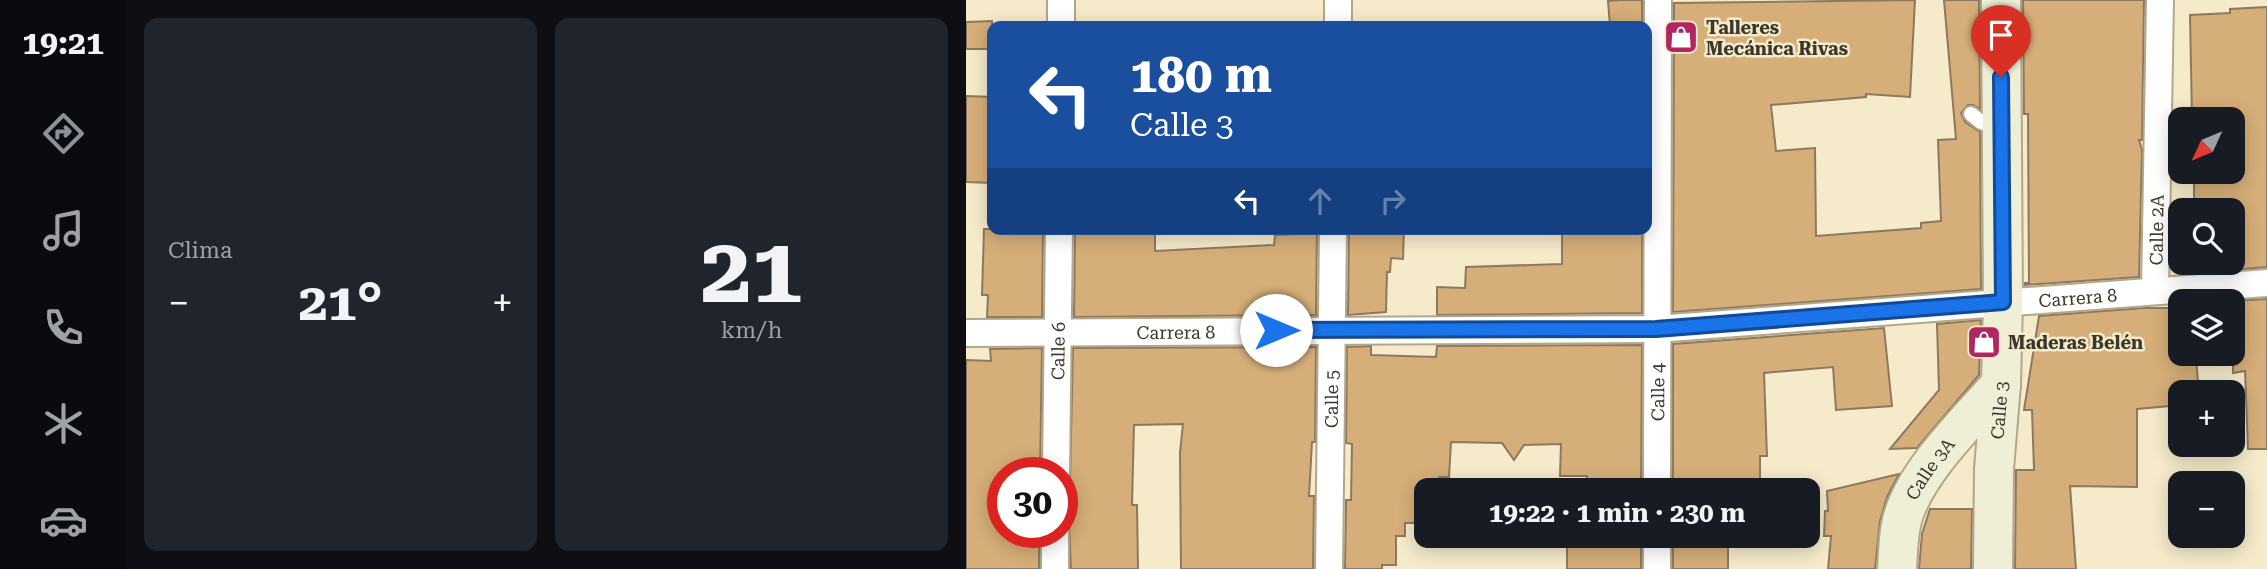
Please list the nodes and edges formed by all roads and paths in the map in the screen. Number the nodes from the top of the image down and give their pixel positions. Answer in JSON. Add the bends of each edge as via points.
{"nodes":[{"id":1,"x":1061,"y":0,"type":"edge"},
{"id":2,"x":1338,"y":0,"type":"edge"},
{"id":3,"x":1658,"y":0,"type":"edge"},
{"id":4,"x":2001,"y":0,"type":"edge"},
{"id":5,"x":2160,"y":0,"type":"edge"},
{"id":6,"x":1061,"y":21,"type":"edge"},
{"id":7,"x":1338,"y":21,"type":"edge"},
{"id":8,"x":1059,"y":235,"type":"edge"},
{"id":9,"x":1333,"y":235,"type":"edge"},
{"id":10,"x":2267,"y":283,"type":"edge"},
{"id":11,"x":2155,"y":291,"type":"junction"},
{"id":12,"x":2003,"y":302,"type":"junction"},
{"id":13,"x":1656,"y":329,"type":"junction"},
{"id":14,"x":1331,"y":330,"type":"junction"},
{"id":15,"x":1058,"y":331,"type":"junction"},
{"id":16,"x":966,"y":333,"type":"edge"},
{"id":17,"x":2001,"y":384,"type":"junction"},
{"id":18,"x":1056,"y":457,"type":"edge"},
{"id":19,"x":1657,"y":478,"type":"edge"},
{"id":20,"x":1055,"y":548,"type":"edge"},
{"id":21,"x":1657,"y":548,"type":"edge"},
{"id":22,"x":1055,"y":569,"type":"edge"},
{"id":23,"x":1329,"y":569,"type":"edge"},
{"id":24,"x":1657,"y":569,"type":"edge"},
{"id":25,"x":1897,"y":569,"type":"edge"},
{"id":26,"x":1993,"y":569,"type":"edge"}],
"edges":[{"from":1,"to":6,"type":"street"},
{"from":2,"to":7,"type":"street"},
{"from":3,"to":13,"type":"street","name":"Calle 4"},
{"from":4,"to":12,"type":"street","name":"Calle 3","via":[[1987,122]]},
{"from":5,"to":11,"type":"street","name":"Calle 2A"},
{"from":8,"to":15,"type":"street","name":"Calle 6"},
{"from":9,"to":14,"type":"street","name":"Calle 5"},
{"from":10,"to":11,"type":"street","name":"Carrera 8"},
{"from":11,"to":12,"type":"street","name":"Carrera 8"},
{"from":12,"to":13,"type":"street","name":"Carrera 8"},
{"from":12,"to":17,"type":"street","name":"Calle 3"},
{"from":13,"to":14,"type":"street","name":"Carrera 8"},
{"from":13,"to":19,"type":"street","name":"Calle 4"},
{"from":14,"to":15,"type":"street","name":"Carrera 8"},
{"from":14,"to":23,"type":"street","name":"Calle 5"},
{"from":15,"to":16,"type":"street","name":"Carrera 8"},
{"from":15,"to":18,"type":"street","name":"Calle 6"},
{"from":17,"to":25,"type":"street","name":"Calle 3A","via":[[1952,439],[1909,500],[1900,525]]},
{"from":17,"to":26,"type":"street","name":"Calle 3"},
{"from":20,"to":22,"type":"street"},
{"from":21,"to":24,"type":"street"}]}
